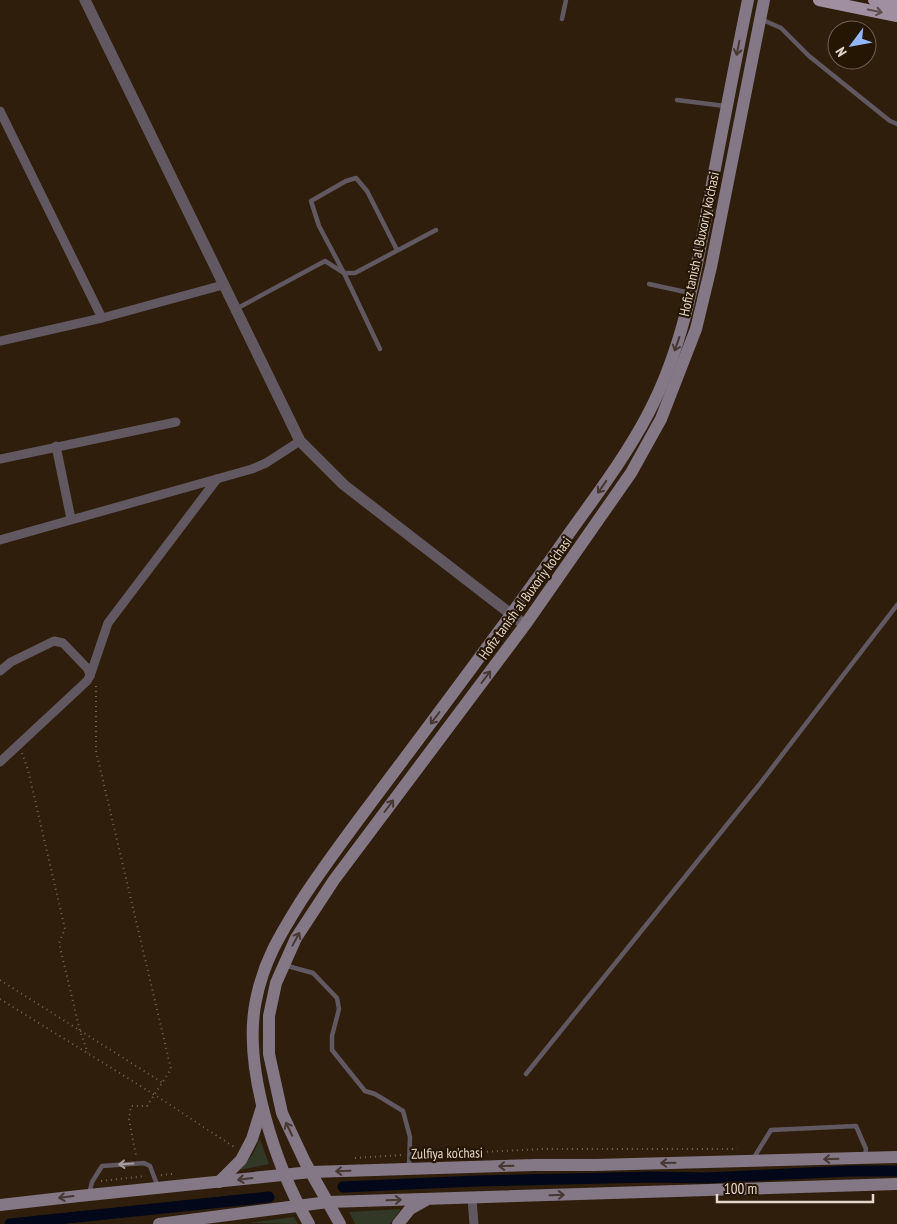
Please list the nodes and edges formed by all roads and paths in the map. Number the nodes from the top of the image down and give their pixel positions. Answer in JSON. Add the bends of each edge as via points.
{"nodes":[{"id":1,"x":85,"y":0,"type":"edge"},
{"id":2,"x":566,"y":0,"type":"edge"},
{"id":3,"x":748,"y":0,"type":"edge"},
{"id":4,"x":764,"y":0,"type":"edge"},
{"id":5,"x":819,"y":0,"type":"edge"},
{"id":6,"x":874,"y":0,"type":"edge"},
{"id":7,"x":897,"y":5,"type":"edge"},
{"id":8,"x":897,"y":16,"type":"edge"},
{"id":9,"x":562,"y":19,"type":"dead end"},
{"id":10,"x":760,"y":19,"type":"junction"},
{"id":11,"x":677,"y":100,"type":"dead end"},
{"id":12,"x":727,"y":107,"type":"junction"},
{"id":13,"x":0,"y":110,"type":"edge"},
{"id":14,"x":897,"y":124,"type":"edge"},
{"id":15,"x":436,"y":230,"type":"dead end"},
{"id":16,"x":397,"y":250,"type":"junction"},
{"id":17,"x":344,"y":273,"type":"junction"},
{"id":18,"x":649,"y":284,"type":"dead end"},
{"id":19,"x":223,"y":285,"type":"junction"},
{"id":20,"x":692,"y":294,"type":"junction"},
{"id":21,"x":235,"y":309,"type":"junction"},
{"id":22,"x":102,"y":318,"type":"junction"},
{"id":23,"x":0,"y":341,"type":"edge"},
{"id":24,"x":380,"y":349,"type":"dead end"},
{"id":25,"x":176,"y":422,"type":"dead end"},
{"id":26,"x":300,"y":441,"type":"junction"},
{"id":27,"x":56,"y":446,"type":"junction"},
{"id":28,"x":0,"y":459,"type":"edge"},
{"id":29,"x":217,"y":479,"type":"junction"},
{"id":30,"x":70,"y":519,"type":"junction"},
{"id":31,"x":0,"y":540,"type":"edge"},
{"id":32,"x":897,"y":605,"type":"edge"},
{"id":33,"x":512,"y":614,"type":"junction"},
{"id":34,"x":525,"y":625,"type":"junction"},
{"id":35,"x":0,"y":671,"type":"edge"},
{"id":36,"x":90,"y":676,"type":"junction"},
{"id":37,"x":18,"y":745,"type":"junction"},
{"id":38,"x":0,"y":762,"type":"edge"},
{"id":39,"x":283,"y":965,"type":"junction"},
{"id":40,"x":0,"y":980,"type":"edge"},
{"id":41,"x":0,"y":998,"type":"edge"},
{"id":42,"x":80,"y":1031,"type":"junction"},
{"id":43,"x":88,"y":1053,"type":"junction"},
{"id":44,"x":526,"y":1074,"type":"dead end"},
{"id":45,"x":163,"y":1083,"type":"junction"},
{"id":46,"x":155,"y":1095,"type":"junction"},
{"id":47,"x":262,"y":1107,"type":"junction"},
{"id":48,"x":245,"y":1154,"type":"junction"},
{"id":49,"x":897,"y":1157,"type":"edge"},
{"id":50,"x":865,"y":1158,"type":"junction"},
{"id":51,"x":752,"y":1161,"type":"junction"},
{"id":52,"x":137,"y":1164,"type":"junction"},
{"id":53,"x":410,"y":1168,"type":"junction"},
{"id":54,"x":311,"y":1172,"type":"junction"},
{"id":55,"x":285,"y":1174,"type":"junction"},
{"id":56,"x":219,"y":1182,"type":"junction"},
{"id":57,"x":897,"y":1184,"type":"edge"},
{"id":58,"x":159,"y":1188,"type":"junction"},
{"id":59,"x":89,"y":1194,"type":"junction"},
{"id":60,"x":428,"y":1199,"type":"junction"},
{"id":61,"x":472,"y":1199,"type":"junction"},
{"id":62,"x":328,"y":1202,"type":"junction"},
{"id":63,"x":298,"y":1205,"type":"junction"},
{"id":64,"x":0,"y":1206,"type":"edge"},
{"id":65,"x":189,"y":1223,"type":"edge"},
{"id":66,"x":159,"y":1224,"type":"edge"},
{"id":67,"x":309,"y":1224,"type":"edge"},
{"id":68,"x":340,"y":1224,"type":"edge"},
{"id":69,"x":398,"y":1224,"type":"edge"},
{"id":70,"x":474,"y":1224,"type":"edge"}],
"edges":[{"from":1,"to":19,"type":"street"},
{"from":2,"to":9,"type":"lane"},
{"from":3,"to":12,"type":"main road","name":"Hofiz tanish al Buxoriy ko'chasi","one_way":true},
{"from":4,"to":10,"type":"main road","name":"Hofiz tanish al Buxoriy ko'chasi"},
{"from":5,"to":8,"type":"main road","one_way":true},
{"from":6,"to":7,"type":"main road"},
{"from":10,"to":14,"type":"lane","via":[[781,28],[809,56],[890,122]]},
{"from":10,"to":34,"type":"main road","name":"Hofiz tanish al Buxoriy ko'chasi","via":[[696,329],[661,419],[631,473]]},
{"from":11,"to":12,"type":"lane"},
{"from":12,"to":20,"type":"main road","name":"Hofiz tanish al Buxoriy ko'chasi"},
{"from":13,"to":22,"type":"street"},
{"from":15,"to":16,"type":"lane"},
{"from":16,"to":17,"type":"lane","via":[[355,273]]},
{"from":16,"to":17,"type":"lane","via":[[366,191],[356,178],[346,181],[312,201],[319,226]]},
{"from":17,"to":21,"type":"lane","via":[[326,260]]},
{"from":17,"to":24,"type":"lane"},
{"from":18,"to":20,"type":"lane"},
{"from":19,"to":21,"type":"street"},
{"from":19,"to":22,"type":"street"},
{"from":20,"to":33,"type":"main road","name":"Hofiz tanish al Buxoriy ko'chasi","one_way":true,"via":[[669,368],[628,450]]},
{"from":21,"to":26,"type":"street"},
{"from":22,"to":23,"type":"street"},
{"from":25,"to":27,"type":"street"},
{"from":26,"to":29,"type":"street","via":[[266,463]]},
{"from":26,"to":33,"type":"street","via":[[344,485]]},
{"from":27,"to":28,"type":"street"},
{"from":27,"to":30,"type":"street"},
{"from":29,"to":30,"type":"street"},
{"from":29,"to":36,"type":"street","via":[[108,623]]},
{"from":30,"to":31,"type":"street"},
{"from":32,"to":44,"type":"lane","via":[[760,785]]},
{"from":33,"to":34,"type":"street"},
{"from":33,"to":47,"type":"main road","name":"Hofiz tanish al Buxoriy ko'chasi","one_way":true,"via":[[321,870],[274,944],[255,1002],[252,1035]]},
{"from":39,"to":34,"type":"main road","name":"Hofiz tanish al Buxoriy ko'chasi","one_way":true,"via":[[296,938],[334,880]]},
{"from":35,"to":36,"type":"street","via":[[11,662],[59,641],[88,669]]},
{"from":36,"to":37,"type":"street"},
{"from":36,"to":45,"type":"path","via":[[96,681],[96,751],[171,1069]]},
{"from":37,"to":38,"type":"street"},
{"from":37,"to":42,"type":"path","via":[[28,770],[65,929],[59,944]]},
{"from":39,"to":53,"type":"lane","via":[[313,973],[337,998],[332,1050],[365,1091],[404,1111],[410,1137]]},
{"from":54,"to":39,"type":"main road","name":"Hofiz tanish al Buxoriy ko'chasi","one_way":true,"via":[[282,1113],[269,1054],[269,1016]]},
{"from":40,"to":42,"type":"path"},
{"from":41,"to":43,"type":"path"},
{"from":42,"to":43,"type":"path"},
{"from":42,"to":45,"type":"path"},
{"from":43,"to":46,"type":"path"},
{"from":45,"to":46,"type":"path"},
{"from":46,"to":48,"type":"path"},
{"from":46,"to":52,"type":"path","via":[[148,1106],[131,1106],[129,1119]]},
{"from":47,"to":48,"type":"main road"},
{"from":47,"to":55,"type":"main road","name":"Hofiz tanish al Buxoriy ko'chasi"},
{"from":48,"to":56,"type":"main road"},
{"from":49,"to":50,"type":"main road","name":"Zulfiya ko'chasi"},
{"from":50,"to":51,"type":"main road","name":"Zulfiya ko'chasi","one_way":true},
{"from":50,"to":51,"type":"lane","via":[[866,1149],[856,1126],[771,1130]]},
{"from":51,"to":53,"type":"main road","name":"Zulfiya ko'chasi","one_way":true},
{"from":52,"to":58,"type":"lane","via":[[150,1166]]},
{"from":52,"to":59,"type":"lane","one_way":true,"via":[[102,1166]]},
{"from":53,"to":54,"type":"main road","name":"Zulfiya ko'chasi","one_way":true},
{"from":54,"to":55,"type":"main road","name":"Zulfiya ko'chasi"},
{"from":54,"to":62,"type":"main road","name":"Hofiz tanish al Buxoriy ko'chasi"},
{"from":55,"to":56,"type":"main road","name":"Zulfiya ko'chasi","one_way":true},
{"from":55,"to":63,"type":"main road","name":"Hofiz tanish al Buxoriy ko'chasi"},
{"from":56,"to":58,"type":"main road","name":"Zulfiya ko'chasi"},
{"from":61,"to":57,"type":"main road","one_way":true},
{"from":58,"to":59,"type":"main road","name":"Zulfiya ko'chasi"},
{"from":59,"to":64,"type":"main road","name":"Zulfiya ko'chasi","one_way":true},
{"from":60,"to":61,"type":"main road"},
{"from":62,"to":60,"type":"main road","one_way":true},
{"from":60,"to":69,"type":"main road","via":[[410,1209]]},
{"from":61,"to":70,"type":"street"},
{"from":62,"to":63,"type":"main road"},
{"from":62,"to":68,"type":"main road","name":"Hofiz tanish al Buxoriy ko'chasi"},
{"from":63,"to":65,"type":"main road"},
{"from":63,"to":67,"type":"main road","name":"Hofiz tanish al Buxoriy ko'chasi"},
{"from":65,"to":66,"type":"main road"}]}
